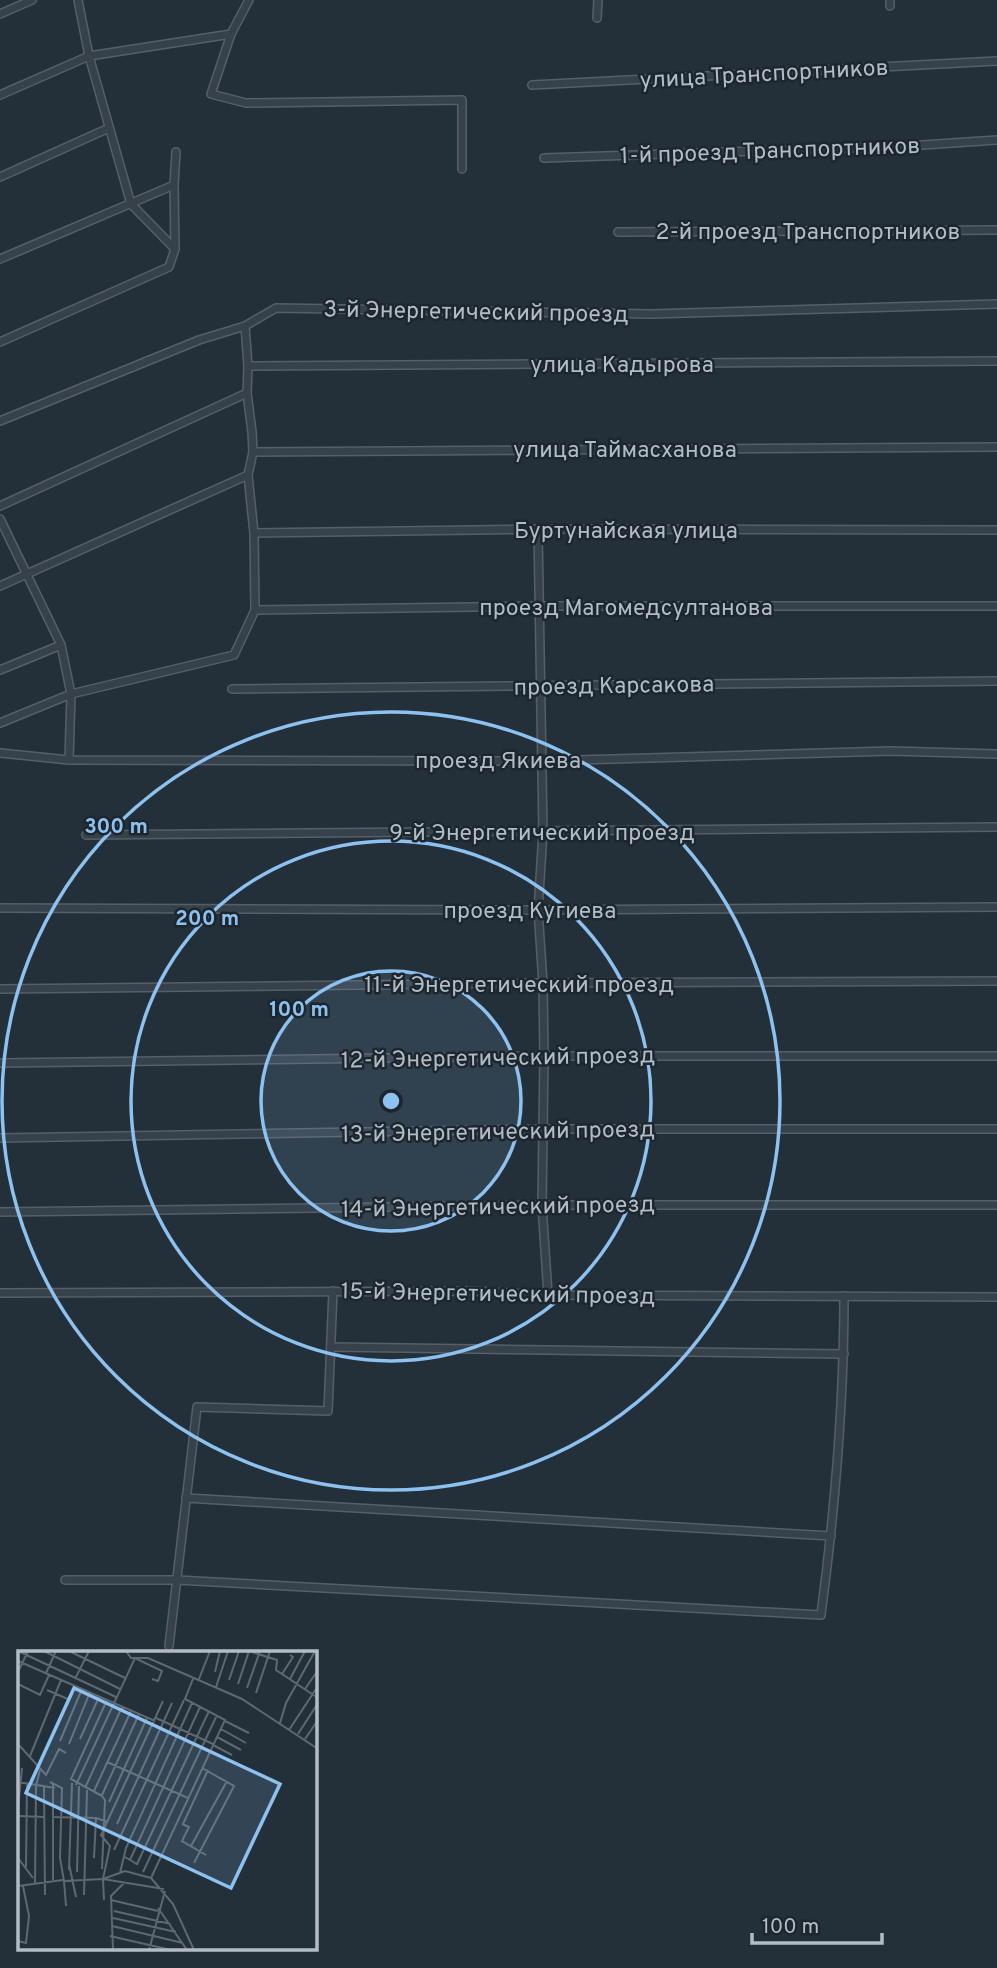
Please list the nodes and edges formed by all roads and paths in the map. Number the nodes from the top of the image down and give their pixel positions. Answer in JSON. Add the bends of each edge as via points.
{"nodes":[{"id":1,"x":33,"y":0,"type":"edge"},
{"id":2,"x":78,"y":0,"type":"edge"},
{"id":3,"x":249,"y":0,"type":"edge"},
{"id":4,"x":598,"y":0,"type":"edge"},
{"id":5,"x":0,"y":14,"type":"edge"},
{"id":6,"x":597,"y":18,"type":"dead end"},
{"id":7,"x":231,"y":34,"type":"junction"},
{"id":8,"x":89,"y":56,"type":"junction"},
{"id":9,"x":997,"y":61,"type":"edge"},
{"id":10,"x":532,"y":85,"type":"dead end"},
{"id":11,"x":0,"y":95,"type":"edge"},
{"id":12,"x":109,"y":128,"type":"junction"},
{"id":13,"x":997,"y":140,"type":"edge"},
{"id":14,"x":176,"y":152,"type":"dead end"},
{"id":15,"x":544,"y":158,"type":"dead end"},
{"id":16,"x":462,"y":169,"type":"dead end"},
{"id":17,"x":0,"y":177,"type":"edge"},
{"id":18,"x":174,"y":185,"type":"junction"},
{"id":19,"x":131,"y":204,"type":"junction"},
{"id":20,"x":997,"y":229,"type":"edge"},
{"id":21,"x":618,"y":232,"type":"dead end"},
{"id":22,"x":175,"y":249,"type":"junction"},
{"id":23,"x":0,"y":259,"type":"edge"},
{"id":24,"x":997,"y":304,"type":"edge"},
{"id":25,"x":245,"y":326,"type":"junction"},
{"id":26,"x":0,"y":342,"type":"edge"},
{"id":27,"x":997,"y":361,"type":"edge"},
{"id":28,"x":248,"y":366,"type":"junction"},
{"id":29,"x":247,"y":393,"type":"junction"},
{"id":30,"x":0,"y":422,"type":"edge"},
{"id":31,"x":997,"y":447,"type":"edge"},
{"id":32,"x":253,"y":452,"type":"junction"},
{"id":33,"x":248,"y":475,"type":"junction"},
{"id":34,"x":0,"y":506,"type":"edge"},
{"id":35,"x":0,"y":519,"type":"edge"},
{"id":36,"x":538,"y":529,"type":"junction"},
{"id":37,"x":997,"y":530,"type":"edge"},
{"id":38,"x":254,"y":533,"type":"junction"},
{"id":39,"x":27,"y":575,"type":"junction"},
{"id":40,"x":0,"y":586,"type":"edge"},
{"id":41,"x":540,"y":606,"type":"junction"},
{"id":42,"x":997,"y":606,"type":"edge"},
{"id":43,"x":255,"y":610,"type":"junction"},
{"id":44,"x":61,"y":645,"type":"junction"},
{"id":45,"x":0,"y":670,"type":"edge"},
{"id":46,"x":997,"y":681,"type":"edge"},
{"id":47,"x":540,"y":686,"type":"junction"},
{"id":48,"x":232,"y":689,"type":"dead end"},
{"id":49,"x":71,"y":694,"type":"junction"},
{"id":50,"x":0,"y":723,"type":"edge"},
{"id":51,"x":0,"y":753,"type":"edge"},
{"id":52,"x":997,"y":754,"type":"edge"},
{"id":53,"x":69,"y":760,"type":"junction"},
{"id":54,"x":542,"y":761,"type":"junction"},
{"id":55,"x":997,"y":827,"type":"edge"},
{"id":56,"x":543,"y":832,"type":"junction"},
{"id":57,"x":86,"y":835,"type":"dead end"},
{"id":58,"x":997,"y":907,"type":"edge"},
{"id":59,"x":0,"y":908,"type":"edge"},
{"id":60,"x":538,"y":910,"type":"junction"},
{"id":61,"x":997,"y":981,"type":"edge"},
{"id":62,"x":542,"y":983,"type":"junction"},
{"id":63,"x":0,"y":989,"type":"edge"},
{"id":64,"x":544,"y":1056,"type":"junction"},
{"id":65,"x":997,"y":1056,"type":"edge"},
{"id":66,"x":0,"y":1063,"type":"edge"},
{"id":67,"x":544,"y":1129,"type":"junction"},
{"id":68,"x":997,"y":1129,"type":"edge"},
{"id":69,"x":0,"y":1138,"type":"edge"},
{"id":70,"x":542,"y":1205,"type":"junction"},
{"id":71,"x":997,"y":1205,"type":"edge"},
{"id":72,"x":0,"y":1212,"type":"edge"},
{"id":73,"x":333,"y":1291,"type":"junction"},
{"id":74,"x":0,"y":1293,"type":"edge"},
{"id":75,"x":548,"y":1295,"type":"junction"},
{"id":76,"x":844,"y":1296,"type":"junction"},
{"id":77,"x":997,"y":1297,"type":"edge"},
{"id":78,"x":331,"y":1347,"type":"junction"},
{"id":79,"x":844,"y":1354,"type":"junction"},
{"id":80,"x":186,"y":1498,"type":"junction"},
{"id":81,"x":831,"y":1536,"type":"junction"},
{"id":82,"x":65,"y":1580,"type":"dead end"},
{"id":83,"x":177,"y":1580,"type":"junction"},
{"id":84,"x":169,"y":1646,"type":"dead end"}],
"edges":[{"from":1,"to":5,"type":"street"},
{"from":2,"to":8,"type":"street"},
{"from":3,"to":7,"type":"street"},
{"from":4,"to":6,"type":"street"},
{"from":7,"to":8,"type":"street"},
{"from":7,"to":16,"type":"street","via":[[211,94],[246,103],[462,100]]},
{"from":8,"to":11,"type":"street"},
{"from":8,"to":12,"type":"street"},
{"from":9,"to":10,"type":"street","name":"улица Транспортников"},
{"from":12,"to":17,"type":"street"},
{"from":12,"to":19,"type":"street"},
{"from":13,"to":15,"type":"street","name":"1-й проезд Транспортников"},
{"from":14,"to":18,"type":"street"},
{"from":18,"to":19,"type":"street"},
{"from":18,"to":22,"type":"street"},
{"from":19,"to":22,"type":"street"},
{"from":19,"to":23,"type":"street"},
{"from":20,"to":21,"type":"street","name":"2-й проезд Транспортников"},
{"from":22,"to":26,"type":"street","via":[[169,267]]},
{"from":24,"to":25,"type":"street","name":"3-й Энергетический проезд","via":[[651,314],[276,308]]},
{"from":25,"to":28,"type":"street"},
{"from":25,"to":30,"type":"street","name":"3-й Энергетический проезд","via":[[199,340]]},
{"from":27,"to":28,"type":"street","name":"улица Кадырова"},
{"from":28,"to":29,"type":"street"},
{"from":29,"to":32,"type":"street"},
{"from":29,"to":34,"type":"street"},
{"from":31,"to":32,"type":"street","name":"улица Таймасханова"},
{"from":32,"to":33,"type":"street"},
{"from":33,"to":38,"type":"street"},
{"from":33,"to":39,"type":"street"},
{"from":35,"to":39,"type":"street"},
{"from":36,"to":37,"type":"street","name":"Буртунайская улица"},
{"from":36,"to":38,"type":"street","name":"Буртунайская улица"},
{"from":36,"to":41,"type":"street"},
{"from":38,"to":43,"type":"street"},
{"from":39,"to":40,"type":"street"},
{"from":39,"to":44,"type":"street"},
{"from":41,"to":42,"type":"street","name":"проезд Магомедсултанова"},
{"from":41,"to":43,"type":"street","name":"проезд Магомедсултанова"},
{"from":41,"to":47,"type":"street"},
{"from":43,"to":49,"type":"street","via":[[234,655]]},
{"from":44,"to":45,"type":"street"},
{"from":44,"to":49,"type":"street"},
{"from":46,"to":47,"type":"street","name":"проезд Карсакова"},
{"from":47,"to":48,"type":"street","name":"проезд Карсакова"},
{"from":47,"to":54,"type":"street"},
{"from":49,"to":50,"type":"street"},
{"from":49,"to":53,"type":"street"},
{"from":51,"to":53,"type":"street","name":"проезд Якиева"},
{"from":52,"to":54,"type":"street","name":"проезд Якиева","via":[[891,751]]},
{"from":53,"to":54,"type":"street","name":"проезд Якиева"},
{"from":54,"to":56,"type":"street"},
{"from":55,"to":56,"type":"street","name":"9-й Энергетический проезд"},
{"from":56,"to":57,"type":"street","name":"9-й Энергетический проезд"},
{"from":56,"to":60,"type":"street"},
{"from":58,"to":60,"type":"street","name":"проезд Кугиева"},
{"from":59,"to":60,"type":"street","name":"проезд Кугиева"},
{"from":60,"to":62,"type":"street"},
{"from":61,"to":62,"type":"street","name":"11-й Энергетический проезд"},
{"from":62,"to":63,"type":"street","name":"11-й Энергетический проезд"},
{"from":62,"to":64,"type":"street"},
{"from":64,"to":65,"type":"street","name":"12-й Энергетический проезд"},
{"from":64,"to":66,"type":"street","name":"12-й Энергетический проезд"},
{"from":64,"to":67,"type":"street"},
{"from":67,"to":68,"type":"street","name":"13-й Энергетический проезд"},
{"from":67,"to":69,"type":"street","name":"13-й Энергетический проезд"},
{"from":67,"to":70,"type":"street"},
{"from":70,"to":71,"type":"street","name":"14-й Энергетический проезд"},
{"from":70,"to":72,"type":"street","name":"14-й Энергетический проезд"},
{"from":70,"to":75,"type":"street"},
{"from":73,"to":74,"type":"street","name":"15-й Энергетический проезд"},
{"from":73,"to":75,"type":"street","name":"15-й Энергетический проезд"},
{"from":73,"to":78,"type":"street"},
{"from":75,"to":76,"type":"street","name":"15-й Энергетический проезд"},
{"from":76,"to":77,"type":"street","name":"15-й Энергетический проезд"},
{"from":76,"to":79,"type":"street"},
{"from":78,"to":79,"type":"street"},
{"from":78,"to":80,"type":"street","via":[[328,1411],[197,1407]]},
{"from":79,"to":81,"type":"street"},
{"from":80,"to":81,"type":"street"},
{"from":80,"to":83,"type":"street"},
{"from":81,"to":83,"type":"street","via":[[821,1615]]},
{"from":82,"to":83,"type":"street"},
{"from":83,"to":84,"type":"street"}]}
